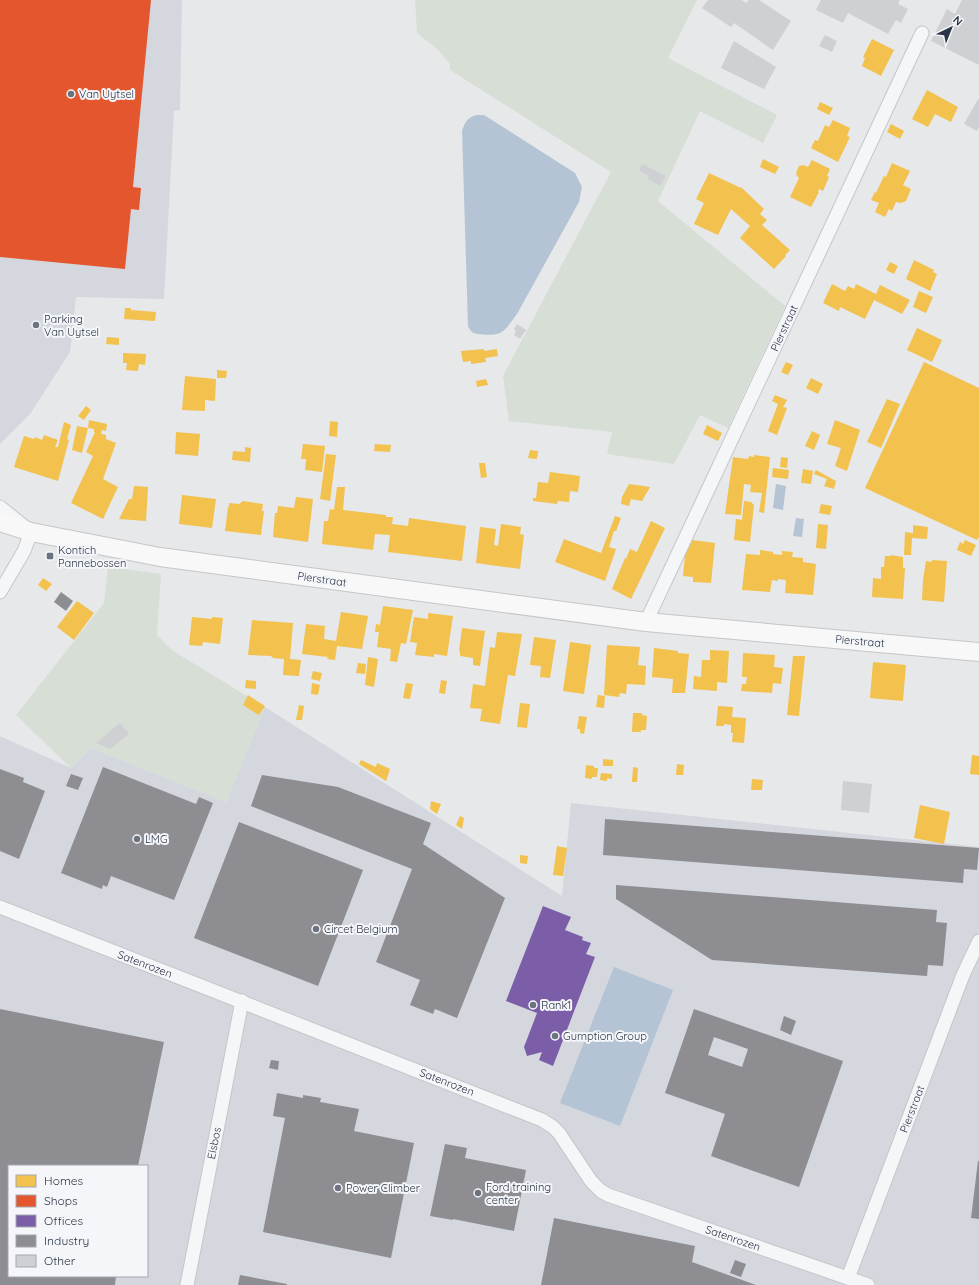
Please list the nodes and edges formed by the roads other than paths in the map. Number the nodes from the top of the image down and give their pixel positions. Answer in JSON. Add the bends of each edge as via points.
{"nodes":[{"id":1,"x":922,"y":33,"type":"dead end"},
{"id":2,"x":0,"y":507,"type":"edge"},
{"id":3,"x":0,"y":522,"type":"edge"},
{"id":4,"x":31,"y":532,"type":"junction"},
{"id":5,"x":0,"y":592,"type":"edge"},
{"id":6,"x":646,"y":622,"type":"junction"},
{"id":7,"x":979,"y":652,"type":"edge"},
{"id":8,"x":0,"y":908,"type":"edge"},
{"id":9,"x":979,"y":941,"type":"edge"},
{"id":10,"x":242,"y":1001,"type":"junction"},
{"id":11,"x":848,"y":1278,"type":"junction"},
{"id":12,"x":187,"y":1285,"type":"edge"},
{"id":13,"x":868,"y":1285,"type":"edge"}],
"edges":[{"from":1,"to":6,"type":"street","name":"Pierstraat"},
{"from":2,"to":4,"type":"street"},
{"from":3,"to":4,"type":"street","name":"Pierstraat"},
{"from":4,"to":5,"type":"street","via":[[24,551]]},
{"from":4,"to":6,"type":"street","name":"Pierstraat","via":[[160,557]]},
{"from":6,"to":7,"type":"street","name":"Pierstraat"},
{"from":8,"to":10,"type":"street","name":"Satenrozen"},
{"from":9,"to":11,"type":"street","name":"Pierstraat","via":[[963,975]]},
{"from":10,"to":11,"type":"street","name":"Satenrozen","via":[[542,1120],[559,1133],[591,1181],[608,1195]]},
{"from":10,"to":12,"type":"street","name":"Elsbos"},
{"from":11,"to":13,"type":"street","name":"Satenrozen"}]}
